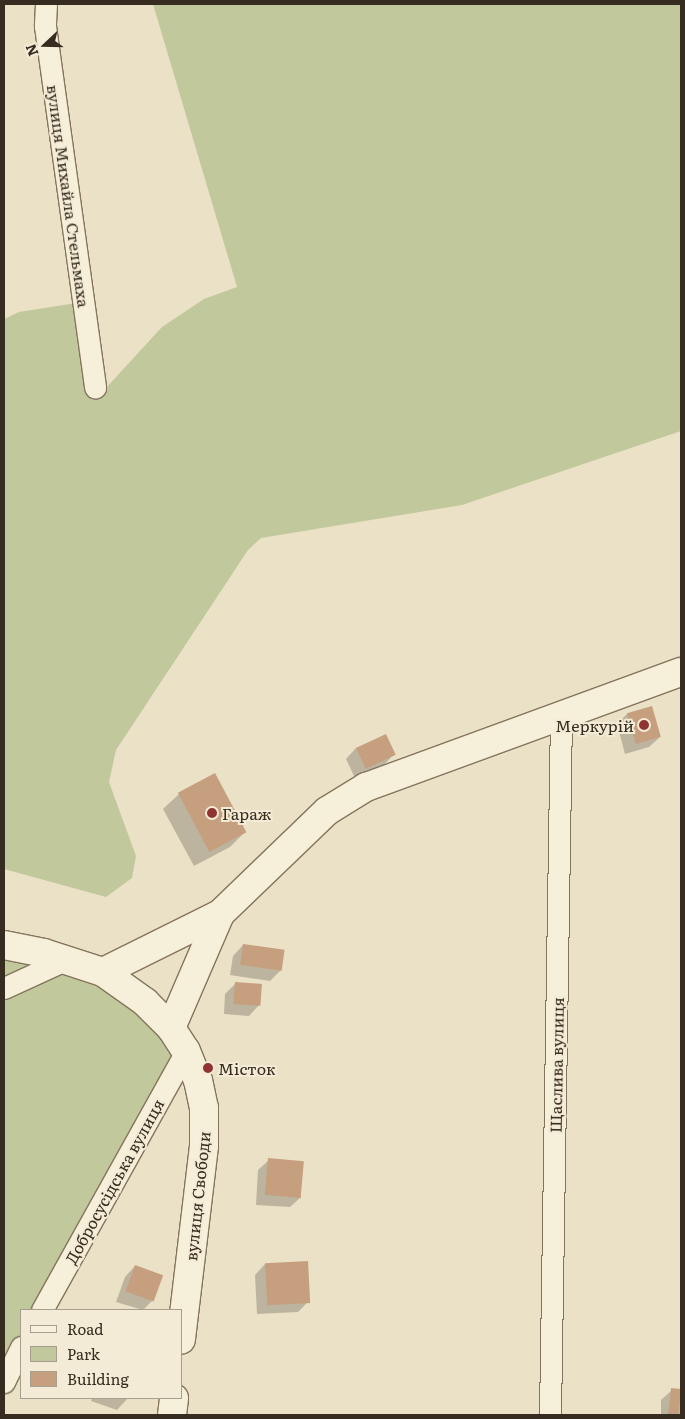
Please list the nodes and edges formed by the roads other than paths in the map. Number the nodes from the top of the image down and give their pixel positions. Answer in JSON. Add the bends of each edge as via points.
{"nodes":[{"id":1,"x":46,"y":4,"type":"edge"},
{"id":2,"x":95,"y":388,"type":"dead end"},
{"id":3,"x":681,"y":672,"type":"edge"},
{"id":4,"x":561,"y":714,"type":"junction"},
{"id":5,"x":220,"y":914,"type":"junction"},
{"id":6,"x":4,"y":946,"type":"edge"},
{"id":7,"x":67,"y":959,"type":"junction"},
{"id":8,"x":104,"y":972,"type":"junction"},
{"id":9,"x":4,"y":988,"type":"edge"},
{"id":10,"x":171,"y":1028,"type":"junction"},
{"id":11,"x":186,"y":1051,"type":"junction"},
{"id":12,"x":43,"y":1309,"type":"edge"},
{"id":13,"x":182,"y":1332,"type":"edge"},
{"id":14,"x":20,"y":1349,"type":"edge"},
{"id":15,"x":4,"y":1382,"type":"edge"},
{"id":16,"x":174,"y":1399,"type":"edge"},
{"id":17,"x":172,"y":1415,"type":"edge"},
{"id":18,"x":550,"y":1415,"type":"edge"}],
"edges":[{"from":1,"to":2,"type":"street","name":"вулиця Михайла Стельмаха","via":[[45,26]]},
{"from":3,"to":4,"type":"street"},
{"from":4,"to":5,"type":"street","via":[[383,778],[347,798],[310,827]]},
{"from":4,"to":18,"type":"street","name":"Щаслива вулиця"},
{"from":5,"to":8,"type":"street"},
{"from":5,"to":10,"type":"street"},
{"from":6,"to":7,"type":"street","name":"вулиця Свободи"},
{"from":7,"to":8,"type":"street","name":"вулиця Свободи"},
{"from":7,"to":9,"type":"street"},
{"from":8,"to":10,"type":"street","name":"вулиця Свободи","via":[[145,1002]]},
{"from":10,"to":11,"type":"street","name":"вулиця Свободи"},
{"from":11,"to":12,"type":"street","name":"Добросусідська вулиця"},
{"from":11,"to":13,"type":"street","name":"вулиця Свободи","via":[[198,1080],[204,1108],[204,1146]]},
{"from":14,"to":15,"type":"street"},
{"from":16,"to":17,"type":"street"}]}
